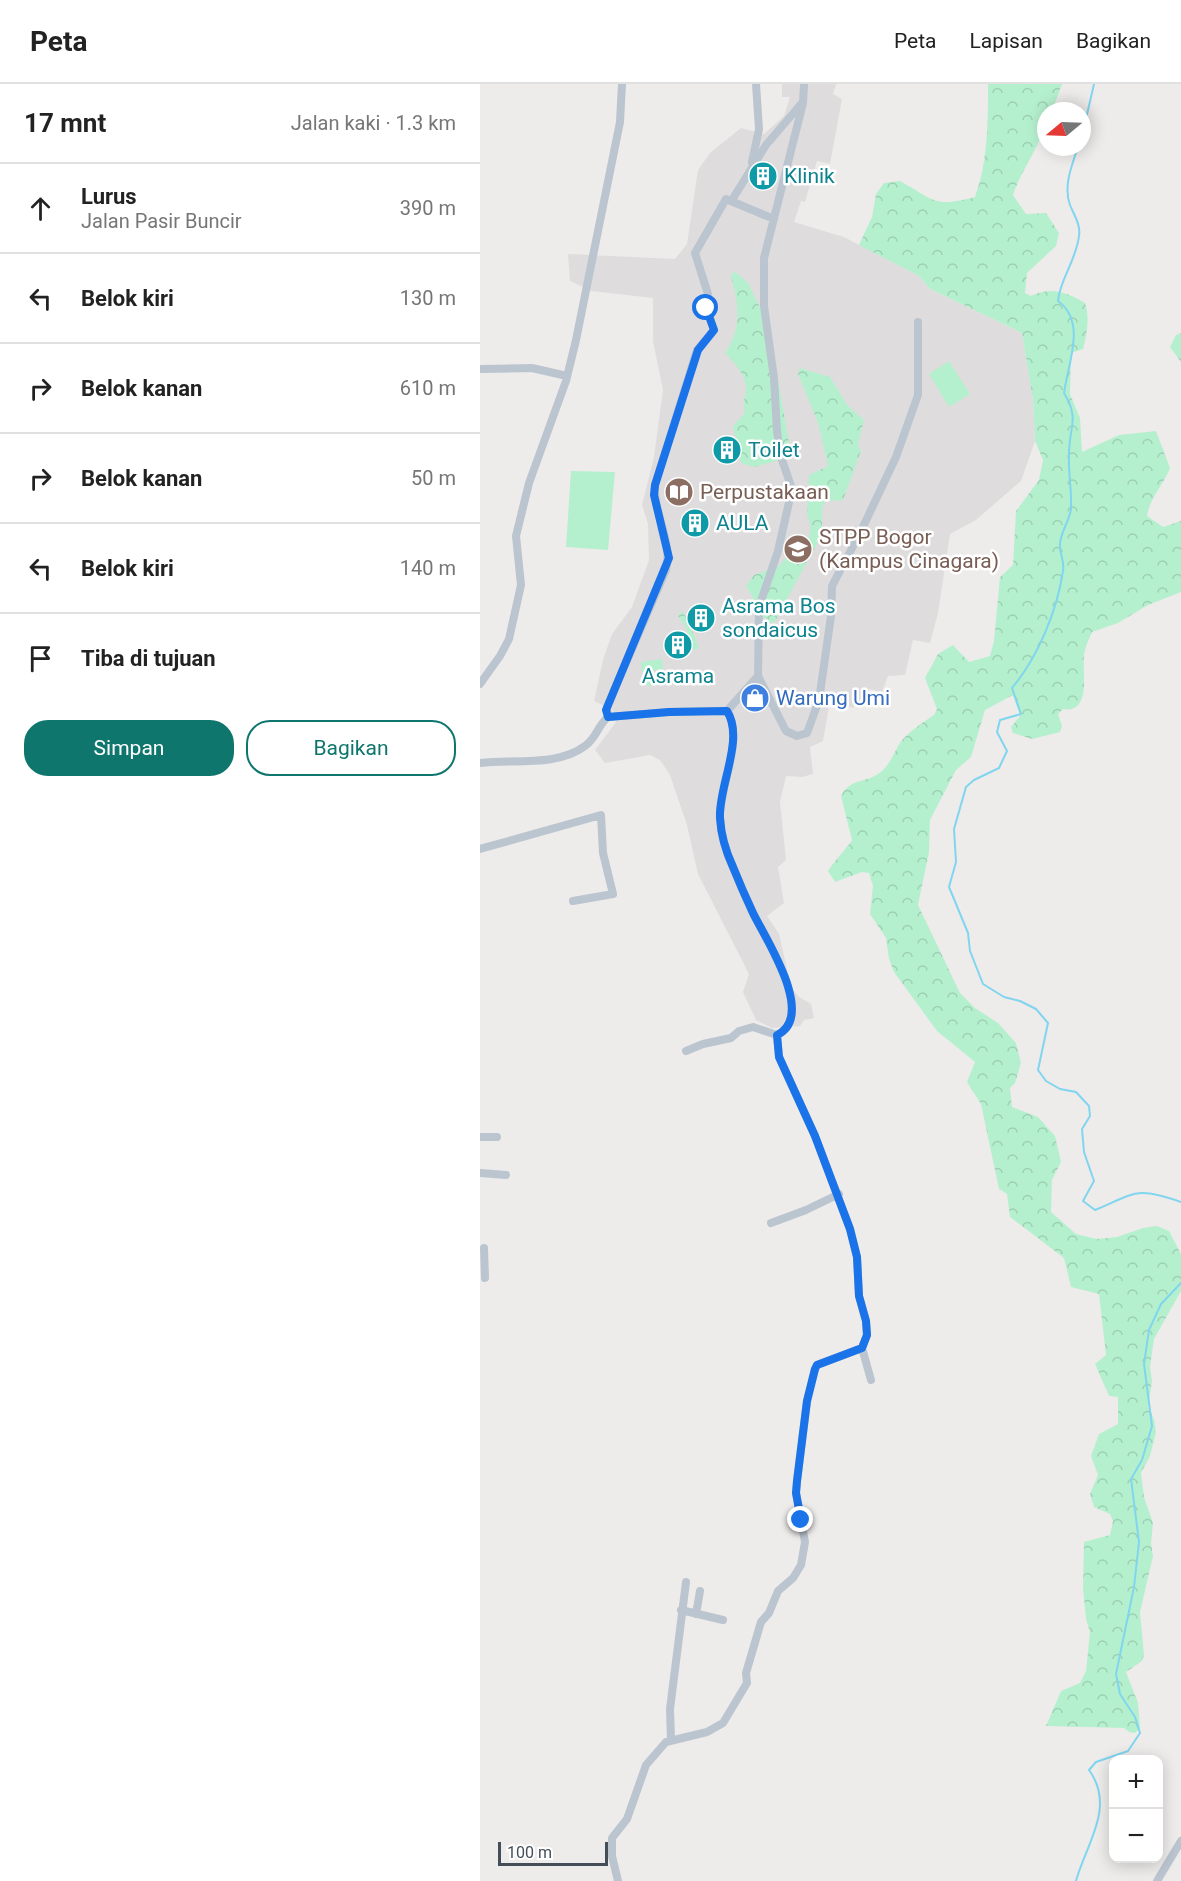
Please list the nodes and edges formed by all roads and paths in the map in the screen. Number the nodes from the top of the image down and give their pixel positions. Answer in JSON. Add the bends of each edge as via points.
{"nodes":[{"id":1,"x":622,"y":84,"type":"edge"},
{"id":2,"x":756,"y":84,"type":"edge"},
{"id":3,"x":804,"y":84,"type":"edge"},
{"id":4,"x":803,"y":103,"type":"junction"},
{"id":5,"x":749,"y":171,"type":"junction"},
{"id":6,"x":732,"y":200,"type":"junction"},
{"id":7,"x":774,"y":219,"type":"junction"},
{"id":8,"x":918,"y":322,"type":"dead end"},
{"id":9,"x":480,"y":369,"type":"edge"},
{"id":10,"x":567,"y":376,"type":"junction"},
{"id":11,"x":758,"y":676,"type":"junction"},
{"id":12,"x":480,"y":684,"type":"edge"},
{"id":13,"x":727,"y":711,"type":"junction"},
{"id":14,"x":608,"y":717,"type":"junction"},
{"id":15,"x":480,"y":763,"type":"edge"},
{"id":16,"x":480,"y":849,"type":"edge"},
{"id":17,"x":573,"y":900,"type":"dead end"},
{"id":18,"x":777,"y":1035,"type":"junction"},
{"id":19,"x":686,"y":1051,"type":"dead end"},
{"id":20,"x":480,"y":1137,"type":"edge"},
{"id":21,"x":497,"y":1137,"type":"dead end"},
{"id":22,"x":480,"y":1173,"type":"edge"},
{"id":23,"x":506,"y":1175,"type":"dead end"},
{"id":24,"x":839,"y":1194,"type":"junction"},
{"id":25,"x":771,"y":1223,"type":"dead end"},
{"id":26,"x":486,"y":1248,"type":"edge"},
{"id":27,"x":484,"y":1278,"type":"dead end"},
{"id":28,"x":862,"y":1348,"type":"junction"},
{"id":29,"x":871,"y":1380,"type":"dead end"},
{"id":30,"x":686,"y":1582,"type":"dead end"},
{"id":31,"x":700,"y":1591,"type":"dead end"},
{"id":32,"x":681,"y":1610,"type":"junction"},
{"id":33,"x":696,"y":1614,"type":"junction"},
{"id":34,"x":723,"y":1620,"type":"dead end"},
{"id":35,"x":671,"y":1740,"type":"junction"},
{"id":36,"x":1181,"y":1841,"type":"edge"},
{"id":37,"x":618,"y":1881,"type":"edge"},
{"id":38,"x":1157,"y":1881,"type":"edge"}],
"edges":[{"from":1,"to":10,"type":"street","via":[[620,122],[608,188]]},
{"from":2,"to":5,"type":"street","via":[[759,129]]},
{"from":3,"to":4,"type":"street"},
{"from":4,"to":5,"type":"street","via":[[779,128]]},
{"from":4,"to":7,"type":"street"},
{"from":5,"to":6,"type":"street"},
{"from":6,"to":7,"type":"street"},
{"from":6,"to":14,"type":"street","via":[[724,201],[695,256],[714,326],[698,350],[655,485],[667,543],[666,570],[607,707]]},
{"from":7,"to":11,"type":"street","via":[[764,258],[764,306],[780,454],[792,489],[778,551],[759,607]]},
{"from":8,"to":11,"type":"street","via":[[918,395],[896,457],[832,586],[819,700],[807,733],[796,736],[786,731]]},
{"from":9,"to":10,"type":"street","via":[[532,368]]},
{"from":10,"to":12,"type":"street","via":[[529,483],[516,536],[521,585],[509,639]]},
{"from":11,"to":13,"type":"street"},
{"from":13,"to":14,"type":"street"},
{"from":13,"to":18,"type":"street","via":[[733,737],[720,808],[722,835],[746,898],[783,973],[793,1010],[788,1026]]},
{"from":14,"to":15,"type":"street","via":[[591,741],[570,754]]},
{"from":16,"to":17,"type":"street","via":[[601,815],[603,853],[613,894]]},
{"from":18,"to":19,"type":"street","via":[[753,1027],[732,1038]]},
{"from":18,"to":24,"type":"street","via":[[779,1057]]},
{"from":20,"to":21,"type":"street"},
{"from":22,"to":23,"type":"street"},
{"from":24,"to":25,"type":"street"},
{"from":24,"to":28,"type":"street","via":[[857,1257],[867,1335]]},
{"from":26,"to":27,"type":"street"},
{"from":28,"to":29,"type":"street"},
{"from":28,"to":35,"type":"street","via":[[815,1369],[807,1401],[796,1493],[804,1538],[803,1558],[761,1622],[743,1692],[716,1728]]},
{"from":30,"to":32,"type":"street"},
{"from":31,"to":33,"type":"street"},
{"from":32,"to":33,"type":"street"},
{"from":32,"to":35,"type":"street","via":[[670,1709]]},
{"from":33,"to":34,"type":"street"},
{"from":35,"to":37,"type":"street","via":[[657,1749],[646,1765],[627,1819],[613,1835],[612,1856]]},
{"from":36,"to":38,"type":"street"}]}
